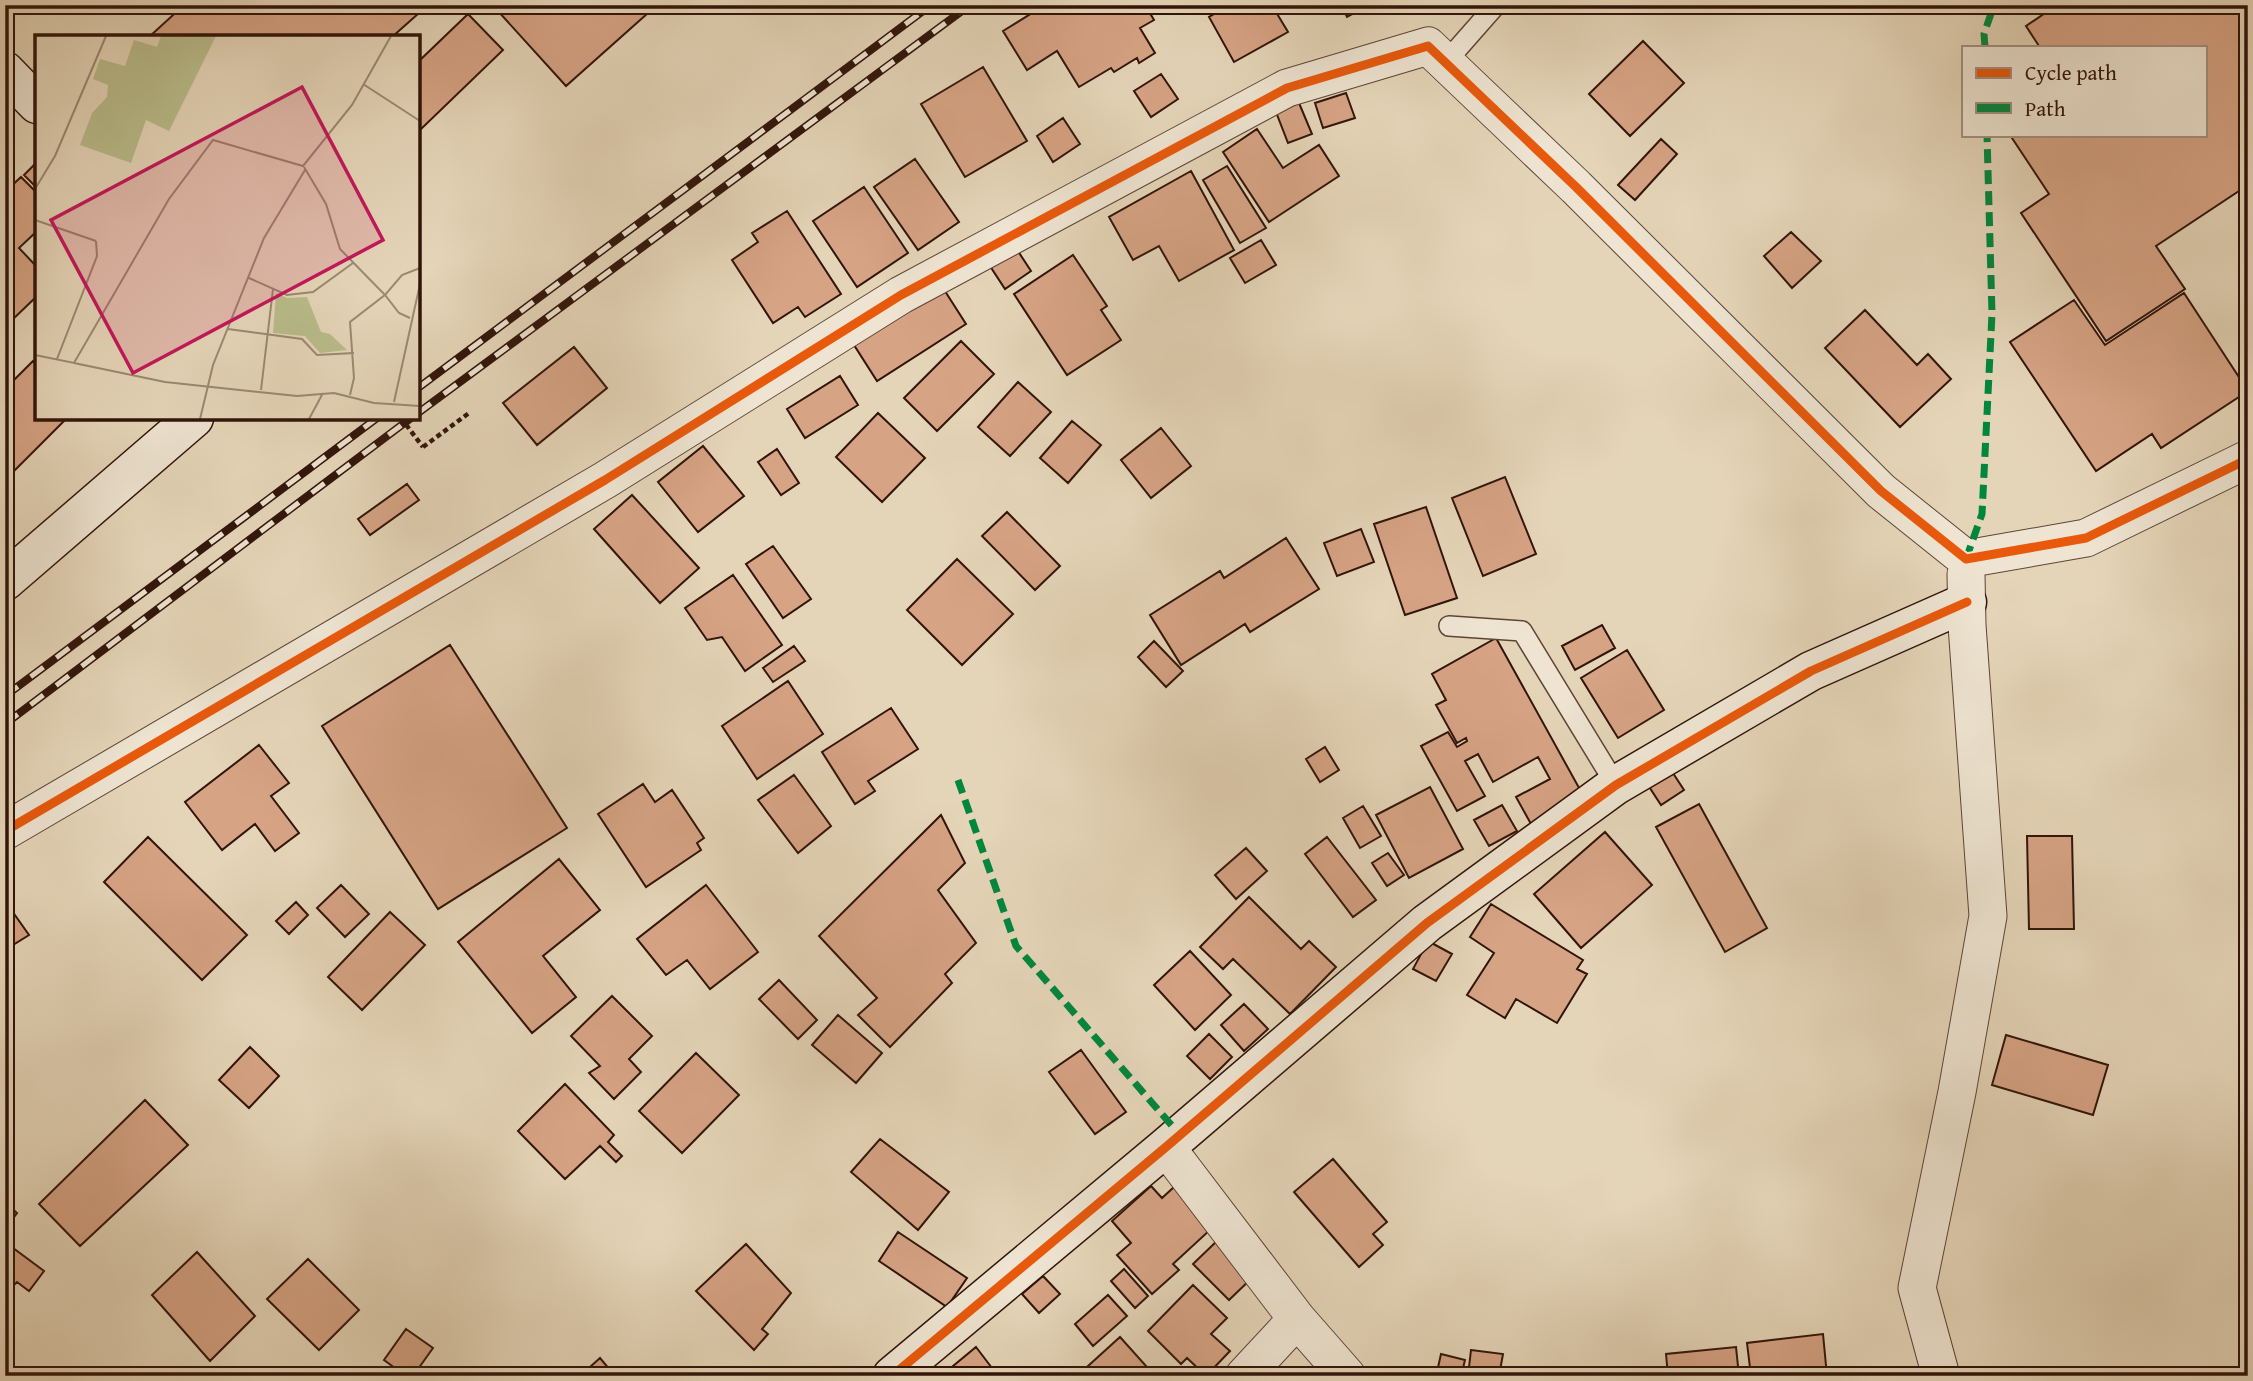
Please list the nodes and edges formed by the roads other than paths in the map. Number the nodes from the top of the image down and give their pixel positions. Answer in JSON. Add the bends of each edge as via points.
{"nodes":[{"id":1,"x":1496,"y":5,"type":"edge"},
{"id":2,"x":1446,"y":63,"type":"junction"},
{"id":3,"x":5,"y":71,"type":"edge"},
{"id":4,"x":35,"y":102,"type":"edge"},
{"id":5,"x":192,"y":420,"type":"edge"},
{"id":6,"x":2248,"y":458,"type":"edge"},
{"id":7,"x":1966,"y":559,"type":"junction"},
{"id":8,"x":5,"y":581,"type":"edge"},
{"id":9,"x":1967,"y":602,"type":"junction"},
{"id":10,"x":1449,"y":626,"type":"dead end"},
{"id":11,"x":1616,"y":785,"type":"junction"},
{"id":12,"x":5,"y":831,"type":"edge"},
{"id":13,"x":1166,"y":1147,"type":"junction"},
{"id":14,"x":1297,"y":1319,"type":"junction"},
{"id":15,"x":892,"y":1376,"type":"edge"},
{"id":16,"x":1244,"y":1376,"type":"edge"},
{"id":17,"x":1347,"y":1376,"type":"edge"},
{"id":18,"x":1941,"y":1376,"type":"edge"}],
"edges":[{"from":1,"to":2,"type":"lane"},
{"from":2,"to":7,"type":"street","via":[[1881,492]]},
{"from":2,"to":12,"type":"street","via":[[1428,46],[1287,88],[901,295],[605,480]]},
{"from":3,"to":4,"type":"street"},
{"from":5,"to":8,"type":"street"},
{"from":6,"to":7,"type":"street","via":[[2086,538]]},
{"from":7,"to":9,"type":"street"},
{"from":9,"to":11,"type":"street","via":[[1811,671]]},
{"from":9,"to":18,"type":"street","via":[[1988,916],[1917,1288]]},
{"from":10,"to":11,"type":"lane","via":[[1522,631]]},
{"from":11,"to":13,"type":"street","via":[[1427,923]]},
{"from":13,"to":14,"type":"street"},
{"from":13,"to":15,"type":"street"},
{"from":14,"to":16,"type":"street"},
{"from":14,"to":17,"type":"street"}]}
